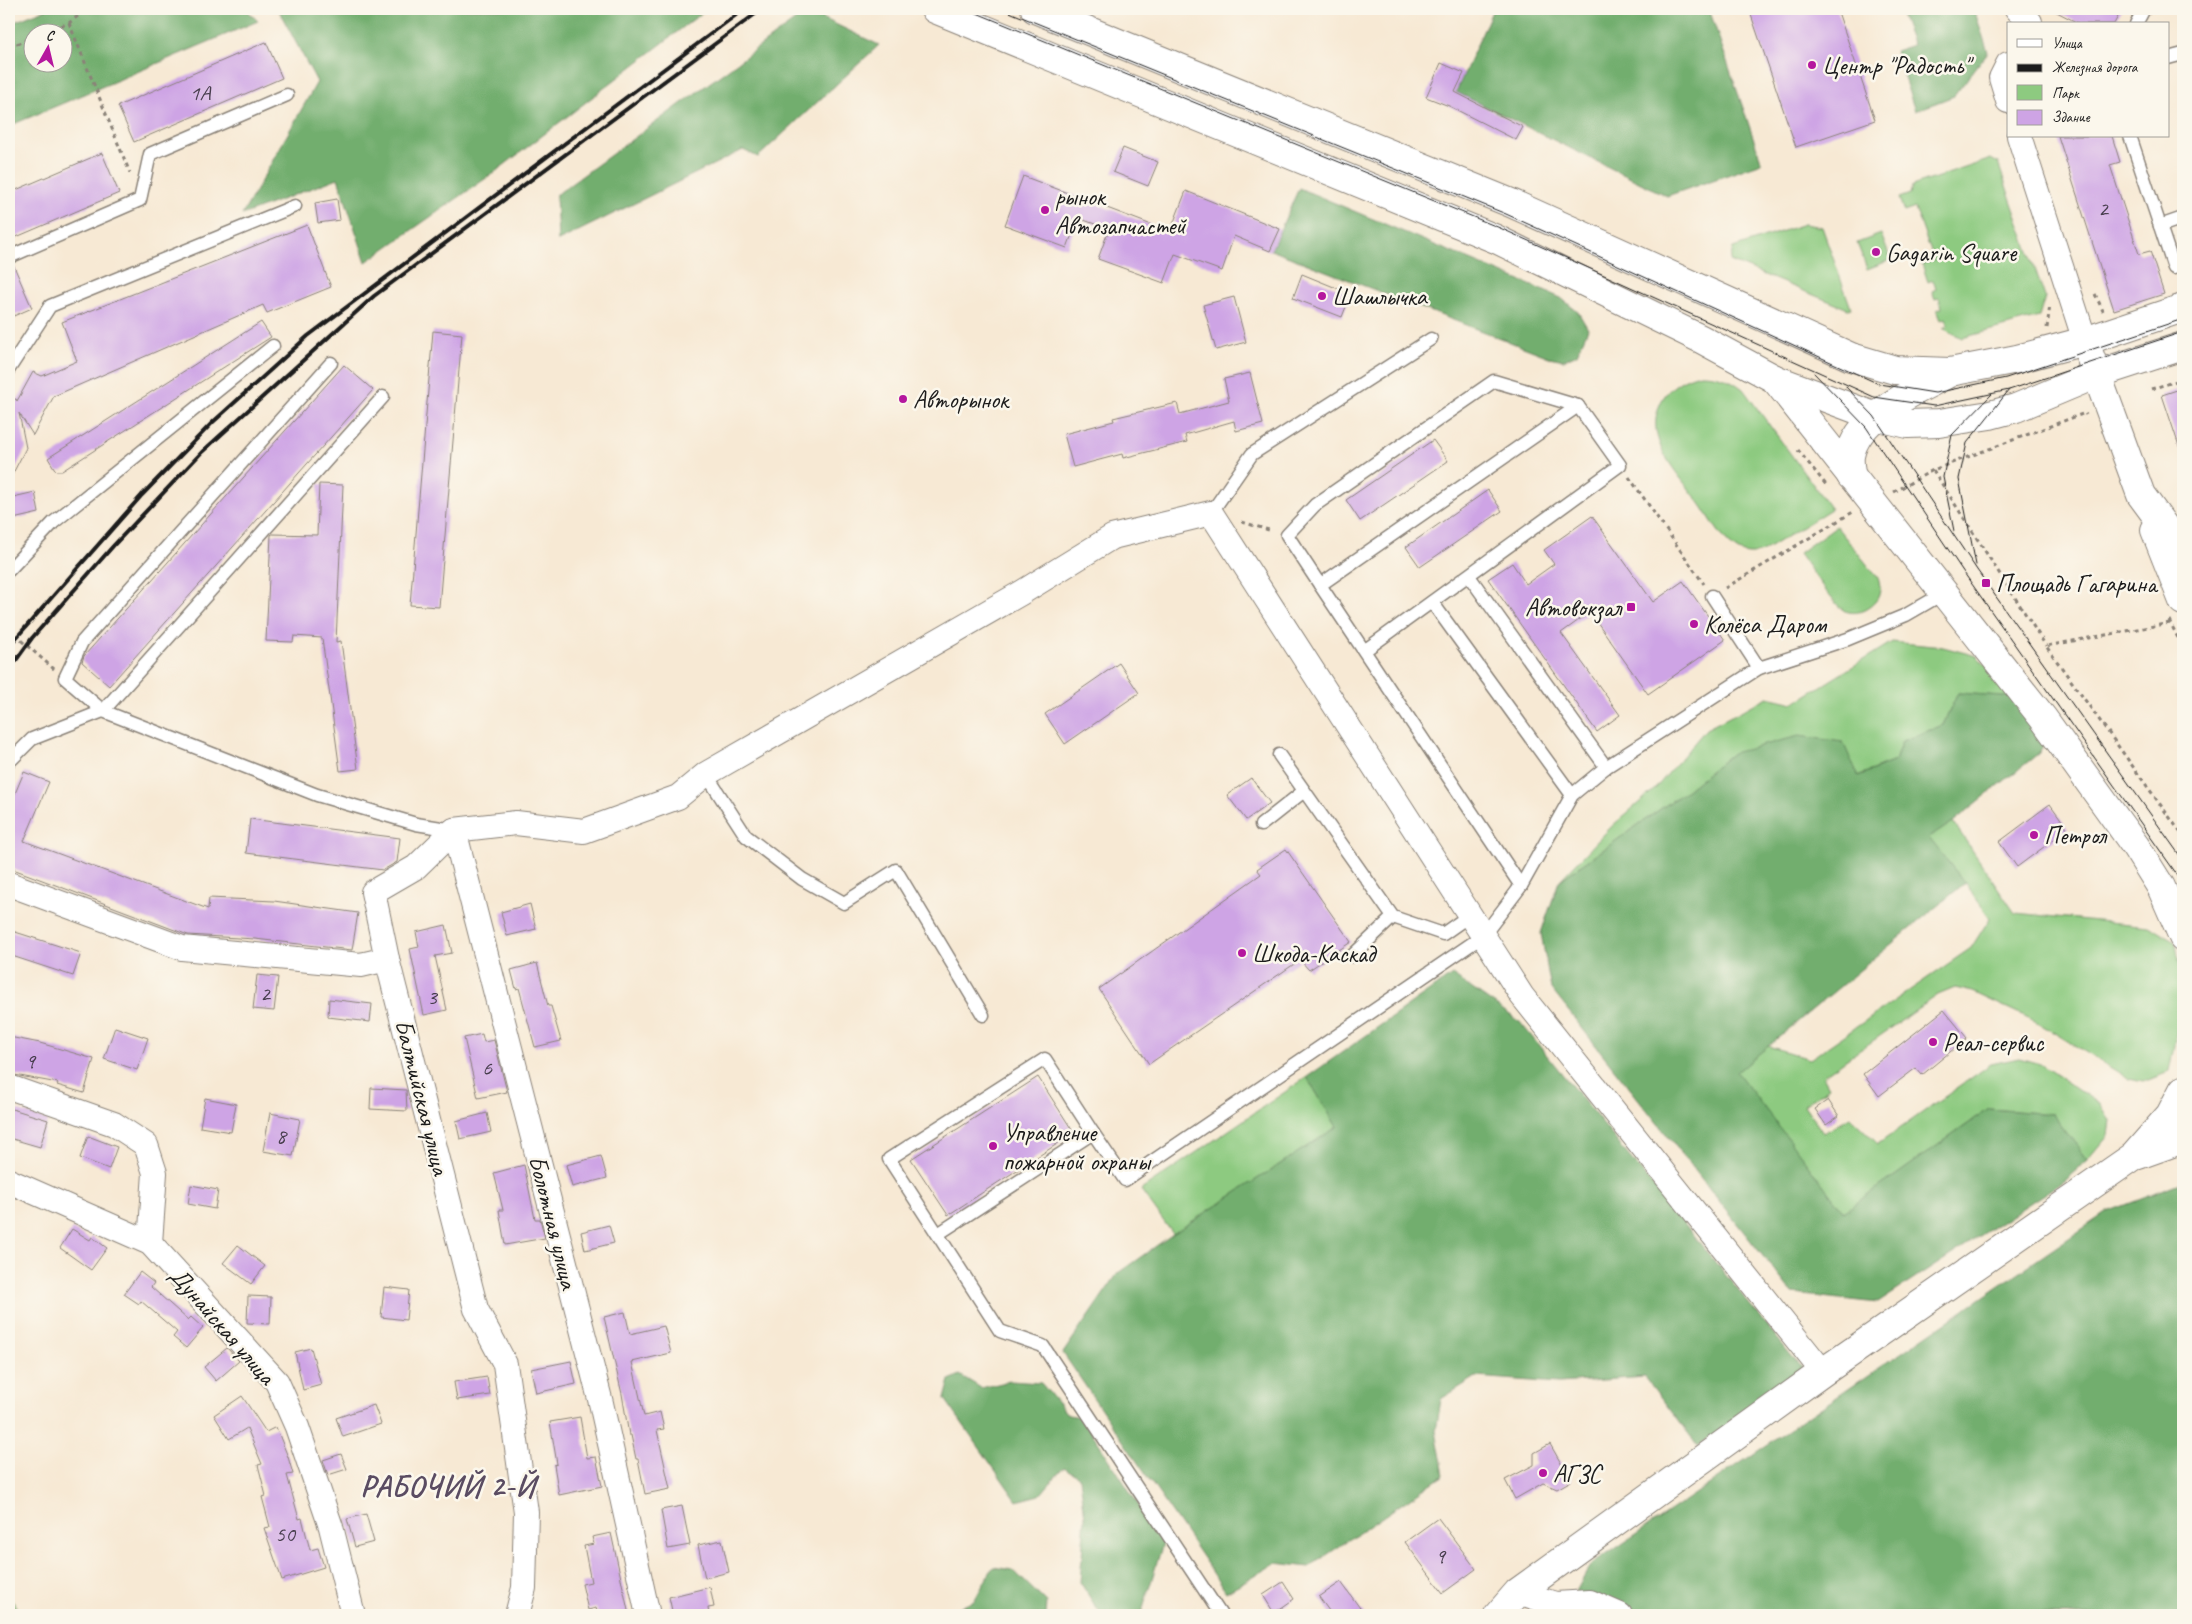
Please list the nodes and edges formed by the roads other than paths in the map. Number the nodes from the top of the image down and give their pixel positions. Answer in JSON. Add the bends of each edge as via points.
{"nodes":[{"id":1,"x":935,"y":9,"type":"edge"},
{"id":2,"x":1035,"y":9,"type":"edge"},
{"id":3,"x":2144,"y":9,"type":"edge"},
{"id":4,"x":2137,"y":22,"type":"edge"},
{"id":5,"x":2183,"y":54,"type":"edge"},
{"id":6,"x":2170,"y":57,"type":"edge"},
{"id":7,"x":2007,"y":66,"type":"edge"},
{"id":8,"x":286,"y":96,"type":"dead end"},
{"id":9,"x":2007,"y":98,"type":"edge"},
{"id":10,"x":2021,"y":138,"type":"edge"},
{"id":11,"x":2131,"y":138,"type":"edge"},
{"id":12,"x":295,"y":206,"type":"dead end"},
{"id":13,"x":2183,"y":218,"type":"edge"},
{"id":14,"x":2160,"y":226,"type":"junction"},
{"id":15,"x":9,"y":257,"type":"edge"},
{"id":16,"x":2174,"y":268,"type":"dead end"},
{"id":17,"x":2183,"y":308,"type":"edge"},
{"id":18,"x":1431,"y":339,"type":"dead end"},
{"id":19,"x":2085,"y":341,"type":"junction"},
{"id":20,"x":273,"y":346,"type":"dead end"},
{"id":21,"x":2183,"y":346,"type":"edge"},
{"id":22,"x":331,"y":363,"type":"dead end"},
{"id":23,"x":9,"y":369,"type":"edge"},
{"id":24,"x":1950,"y":372,"type":"junction"},
{"id":25,"x":2097,"y":374,"type":"junction"},
{"id":26,"x":1775,"y":379,"type":"junction"},
{"id":27,"x":383,"y":398,"type":"dead end"},
{"id":28,"x":1578,"y":406,"type":"junction"},
{"id":29,"x":1874,"y":416,"type":"junction"},
{"id":30,"x":1842,"y":485,"type":"junction"},
{"id":31,"x":2141,"y":495,"type":"junction"},
{"id":32,"x":1211,"y":512,"type":"junction"},
{"id":33,"x":2183,"y":552,"type":"edge"},
{"id":34,"x":9,"y":570,"type":"edge"},
{"id":35,"x":1469,"y":576,"type":"junction"},
{"id":36,"x":1320,"y":585,"type":"junction"},
{"id":37,"x":1944,"y":593,"type":"junction"},
{"id":38,"x":1712,"y":596,"type":"road end"},
{"id":39,"x":2183,"y":601,"type":"edge"},
{"id":40,"x":1432,"y":602,"type":"junction"},
{"id":41,"x":1364,"y":650,"type":"junction"},
{"id":42,"x":1760,"y":668,"type":"junction"},
{"id":43,"x":103,"y":711,"type":"junction"},
{"id":44,"x":1279,"y":755,"type":"dead end"},
{"id":45,"x":9,"y":762,"type":"edge"},
{"id":46,"x":1606,"y":767,"type":"junction"},
{"id":47,"x":706,"y":774,"type":"junction"},
{"id":48,"x":1304,"y":791,"type":"junction"},
{"id":49,"x":1572,"y":795,"type":"junction"},
{"id":50,"x":1261,"y":825,"type":"dead end"},
{"id":51,"x":454,"y":830,"type":"junction"},
{"id":52,"x":9,"y":884,"type":"edge"},
{"id":53,"x":1521,"y":886,"type":"junction"},
{"id":54,"x":1470,"y":915,"type":"junction"},
{"id":55,"x":1393,"y":917,"type":"junction"},
{"id":56,"x":1483,"y":936,"type":"junction"},
{"id":57,"x":2183,"y":937,"type":"edge"},
{"id":58,"x":1352,"y":956,"type":"dead end"},
{"id":59,"x":387,"y":959,"type":"junction"},
{"id":60,"x":983,"y":1015,"type":"dead end"},
{"id":61,"x":9,"y":1087,"type":"edge"},
{"id":62,"x":2183,"y":1090,"type":"edge"},
{"id":63,"x":1093,"y":1134,"type":"junction"},
{"id":64,"x":2183,"y":1139,"type":"edge"},
{"id":65,"x":2134,"y":1156,"type":"junction"},
{"id":66,"x":9,"y":1182,"type":"edge"},
{"id":67,"x":938,"y":1234,"type":"junction"},
{"id":68,"x":150,"y":1243,"type":"junction"},
{"id":69,"x":1823,"y":1372,"type":"junction"},
{"id":70,"x":1518,"y":1592,"type":"junction"},
{"id":71,"x":353,"y":1615,"type":"edge"},
{"id":72,"x":517,"y":1615,"type":"edge"},
{"id":73,"x":648,"y":1615,"type":"edge"},
{"id":74,"x":1221,"y":1615,"type":"edge"},
{"id":75,"x":1498,"y":1615,"type":"edge"},
{"id":76,"x":1620,"y":1615,"type":"edge"}],
"edges":[{"from":1,"to":26,"type":"main road","via":[[1496,239],[1741,358]]},
{"from":2,"to":24,"type":"main road","via":[[1511,202],[1851,357],[1895,370]]},
{"from":3,"to":4,"type":"lane"},
{"from":5,"to":6,"type":"lane"},
{"from":7,"to":9,"type":"street","via":[[2001,78]]},
{"from":8,"to":15,"type":"lane","via":[[150,154],[140,200]]},
{"from":10,"to":19,"type":"street"},
{"from":11,"to":14,"type":"lane"},
{"from":12,"to":23,"type":"lane","via":[[50,306]]},
{"from":13,"to":14,"type":"lane"},
{"from":14,"to":16,"type":"lane"},
{"from":17,"to":19,"type":"main road"},
{"from":18,"to":32,"type":"lane","via":[[1252,454]]},
{"from":19,"to":24,"type":"main road"},
{"from":19,"to":25,"type":"main road"},
{"from":20,"to":34,"type":"lane","via":[[54,522]]},
{"from":21,"to":25,"type":"main road"},
{"from":22,"to":43,"type":"lane","via":[[82,642],[65,678]]},
{"from":24,"to":29,"type":"main road"},
{"from":25,"to":29,"type":"main road","via":[[2016,408],[1968,420],[1908,424]]},
{"from":25,"to":31,"type":"main road"},
{"from":26,"to":29,"type":"main road"},
{"from":26,"to":30,"type":"main road"},
{"from":27,"to":43,"type":"lane"},
{"from":28,"to":35,"type":"lane","via":[[1620,464]]},
{"from":28,"to":36,"type":"lane"},
{"from":28,"to":36,"type":"lane","via":[[1494,381],[1315,505],[1287,535]]},
{"from":29,"to":30,"type":"main road","via":[[1856,440]]},
{"from":30,"to":37,"type":"main road","via":[[1861,509]]},
{"from":31,"to":33,"type":"main road"},
{"from":31,"to":39,"type":"main road"},
{"from":32,"to":47,"type":"street","via":[[1112,537]]},
{"from":32,"to":54,"type":"street"},
{"from":35,"to":40,"type":"lane"},
{"from":35,"to":46,"type":"lane"},
{"from":36,"to":41,"type":"lane"},
{"from":37,"to":42,"type":"lane","via":[[1906,616]]},
{"from":37,"to":57,"type":"main road","via":[[2043,718],[2136,847],[2161,887]]},
{"from":38,"to":42,"type":"lane"},
{"from":40,"to":41,"type":"lane"},
{"from":40,"to":49,"type":"lane"},
{"from":41,"to":53,"type":"lane"},
{"from":42,"to":46,"type":"lane"},
{"from":43,"to":45,"type":"lane","via":[[32,739]]},
{"from":43,"to":51,"type":"lane","via":[[317,795],[416,824]]},
{"from":44,"to":48,"type":"lane"},
{"from":46,"to":49,"type":"lane"},
{"from":47,"to":51,"type":"street","via":[[678,797],[584,832],[516,823]]},
{"from":47,"to":60,"type":"lane","via":[[746,836],[802,878],[844,903],[896,870]]},
{"from":48,"to":50,"type":"lane"},
{"from":48,"to":55,"type":"lane"},
{"from":49,"to":53,"type":"lane"},
{"from":51,"to":59,"type":"street","name":"Балтийская улица","via":[[416,867],[373,892]]},
{"from":51,"to":73,"type":"street","name":"Болотная улица","via":[[601,1403]]},
{"from":52,"to":59,"type":"street","via":[[182,948],[361,965]]},
{"from":53,"to":56,"type":"lane"},
{"from":54,"to":55,"type":"lane","via":[[1443,934]]},
{"from":54,"to":56,"type":"street"},
{"from":55,"to":58,"type":"lane"},
{"from":56,"to":63,"type":"lane","via":[[1125,1180]]},
{"from":56,"to":69,"type":"street","via":[[1522,996]]},
{"from":59,"to":72,"type":"street","name":"Балтийская улица","via":[[476,1309],[505,1364],[526,1512],[524,1588]]},
{"from":61,"to":68,"type":"street","via":[[114,1124],[146,1145],[155,1173]]},
{"from":62,"to":65,"type":"main road","via":[[2170,1115]]},
{"from":63,"to":67,"type":"lane"},
{"from":63,"to":67,"type":"lane","via":[[1045,1059],[890,1159]]},
{"from":64,"to":65,"type":"main road"},
{"from":65,"to":69,"type":"main road"},
{"from":66,"to":68,"type":"street","name":"Дунайская улица"},
{"from":67,"to":74,"type":"lane","via":[[1000,1331],[1043,1346]]},
{"from":68,"to":71,"type":"street","name":"Дунайская улица","via":[[277,1382],[297,1427],[331,1526]]},
{"from":69,"to":70,"type":"main road"},
{"from":70,"to":75,"type":"main road"},
{"from":70,"to":76,"type":"street","via":[[1555,1604],[1590,1602]]}]}
